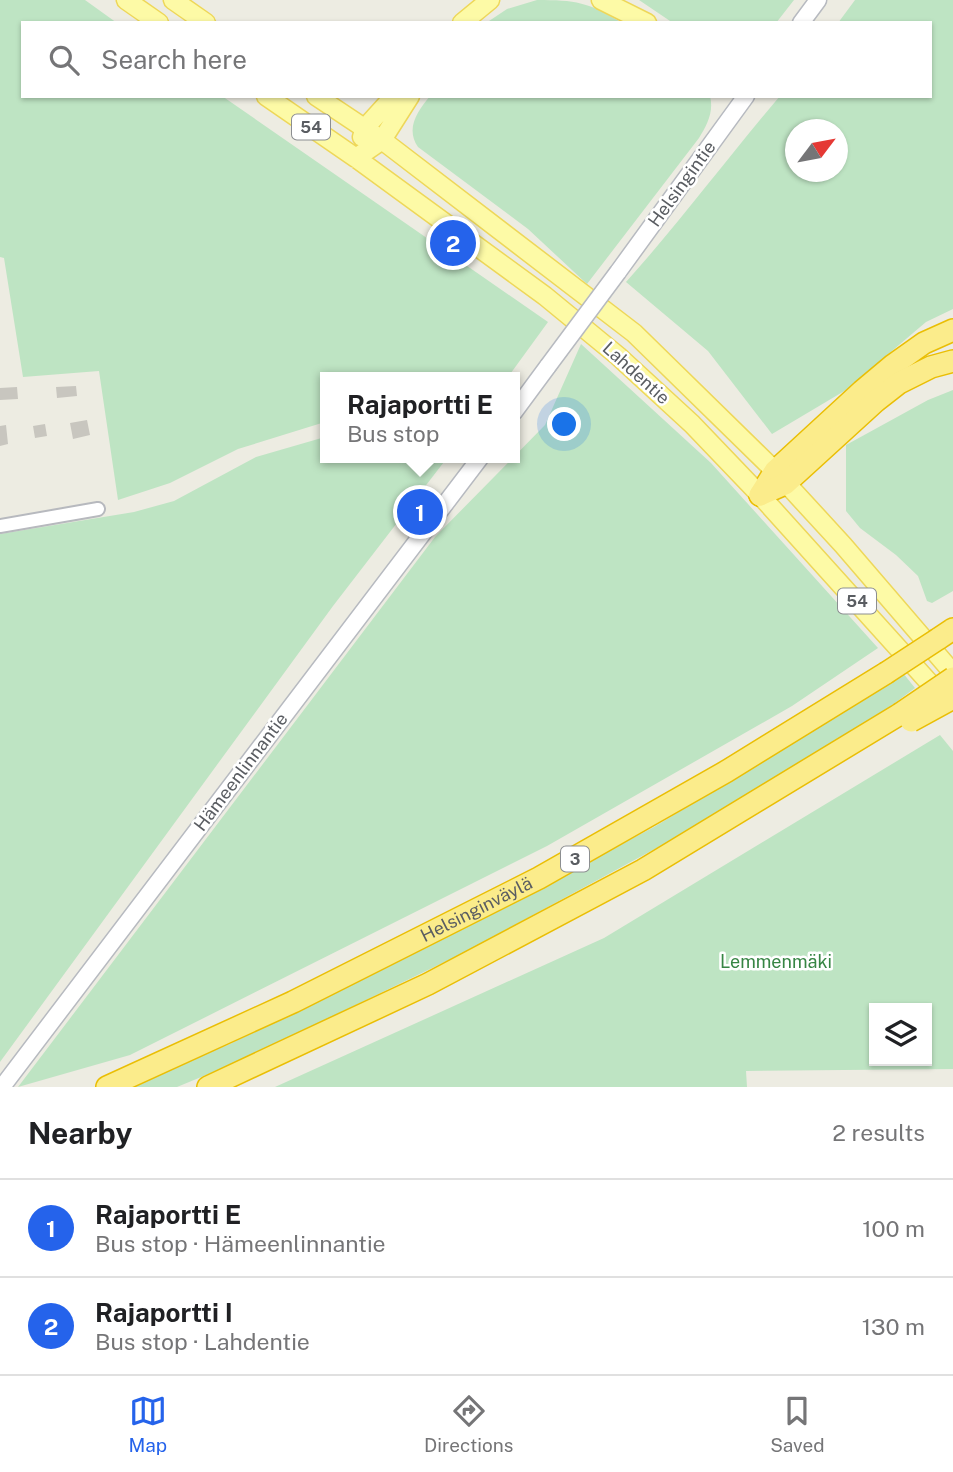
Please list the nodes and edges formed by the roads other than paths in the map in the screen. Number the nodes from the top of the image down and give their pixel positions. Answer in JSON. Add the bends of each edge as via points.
{"nodes":[{"id":1,"x":126,"y":0,"type":"edge"},
{"id":2,"x":173,"y":0,"type":"edge"},
{"id":3,"x":490,"y":0,"type":"edge"},
{"id":4,"x":601,"y":0,"type":"edge"},
{"id":5,"x":818,"y":0,"type":"edge"},
{"id":6,"x":156,"y":21,"type":"edge"},
{"id":7,"x":203,"y":21,"type":"edge"},
{"id":8,"x":464,"y":21,"type":"edge"},
{"id":9,"x":643,"y":21,"type":"edge"},
{"id":10,"x":802,"y":21,"type":"edge"},
{"id":11,"x":269,"y":98,"type":"edge"},
{"id":12,"x":319,"y":98,"type":"edge"},
{"id":13,"x":392,"y":98,"type":"edge"},
{"id":14,"x":409,"y":98,"type":"edge"},
{"id":15,"x":745,"y":98,"type":"edge"},
{"id":16,"x":365,"y":128,"type":"junction"},
{"id":17,"x":382,"y":140,"type":"junction"},
{"id":18,"x":356,"y":158,"type":"junction"},
{"id":19,"x":953,"y":330,"type":"edge"},
{"id":20,"x":953,"y":361,"type":"edge"},
{"id":21,"x":520,"y":404,"type":"edge"},
{"id":22,"x":476,"y":463,"type":"edge"},
{"id":23,"x":780,"y":478,"type":"junction"},
{"id":24,"x":760,"y":495,"type":"junction"},
{"id":25,"x":98,"y":509,"type":"dead end"},
{"id":26,"x":0,"y":526,"type":"edge"},
{"id":27,"x":946,"y":634,"type":"edge"},
{"id":28,"x":953,"y":675,"type":"edge"},
{"id":29,"x":953,"y":698,"type":"edge"},
{"id":30,"x":953,"y":710,"type":"edge"},
{"id":31,"x":903,"y":719,"type":"junction"},
{"id":32,"x":2,"y":1087,"type":"edge"},
{"id":33,"x":107,"y":1087,"type":"edge"},
{"id":34,"x":208,"y":1087,"type":"edge"}],
"edges":[{"from":1,"to":6,"type":"main road"},
{"from":2,"to":7,"type":"main road"},
{"from":3,"to":8,"type":"main road"},
{"from":4,"to":9,"type":"main road"},
{"from":5,"to":10,"type":"main road"},
{"from":11,"to":18,"type":"main road","name":"Lahdentie","number":"54"},
{"from":12,"to":16,"type":"main road","name":"Lahdentie","number":"54"},
{"from":13,"to":16,"type":"main road"},
{"from":14,"to":17,"type":"main road"},
{"from":15,"to":21,"type":"main road","name":"Helsingintie","bridge":true},
{"from":16,"to":17,"type":"main road","name":"Lahdentie","number":"54"},
{"from":16,"to":18,"type":"main road"},
{"from":17,"to":18,"type":"main road"},
{"from":17,"to":23,"type":"main road","name":"Lahdentie","number":"54","via":[[635,333]]},
{"from":18,"to":24,"type":"main road","name":"Lahdentie","number":"54","via":[[565,312],[692,424]]},
{"from":19,"to":23,"type":"highway","via":[[893,365]]},
{"from":20,"to":23,"type":"highway","via":[[899,383]]},
{"from":22,"to":32,"type":"main road","name":"Hämeenlinnantie"},
{"from":23,"to":24,"type":"highway"},
{"from":23,"to":28,"type":"main road","name":"Lahdentie","number":"54"},
{"from":24,"to":30,"type":"main road","name":"Lahdentie","number":"54"},
{"from":25,"to":26,"type":"street"},
{"from":27,"to":33,"type":"highway","name":"Helsinginväylä","number":"3","bridge":true,"via":[[727,771],[539,878],[293,1002]]},
{"from":28,"to":31,"type":"highway","number":"3","bridge":true},
{"from":29,"to":31,"type":"highway","bridge":true},
{"from":31,"to":34,"type":"highway","number":"3","via":[[859,740],[569,910],[428,984]]}]}
